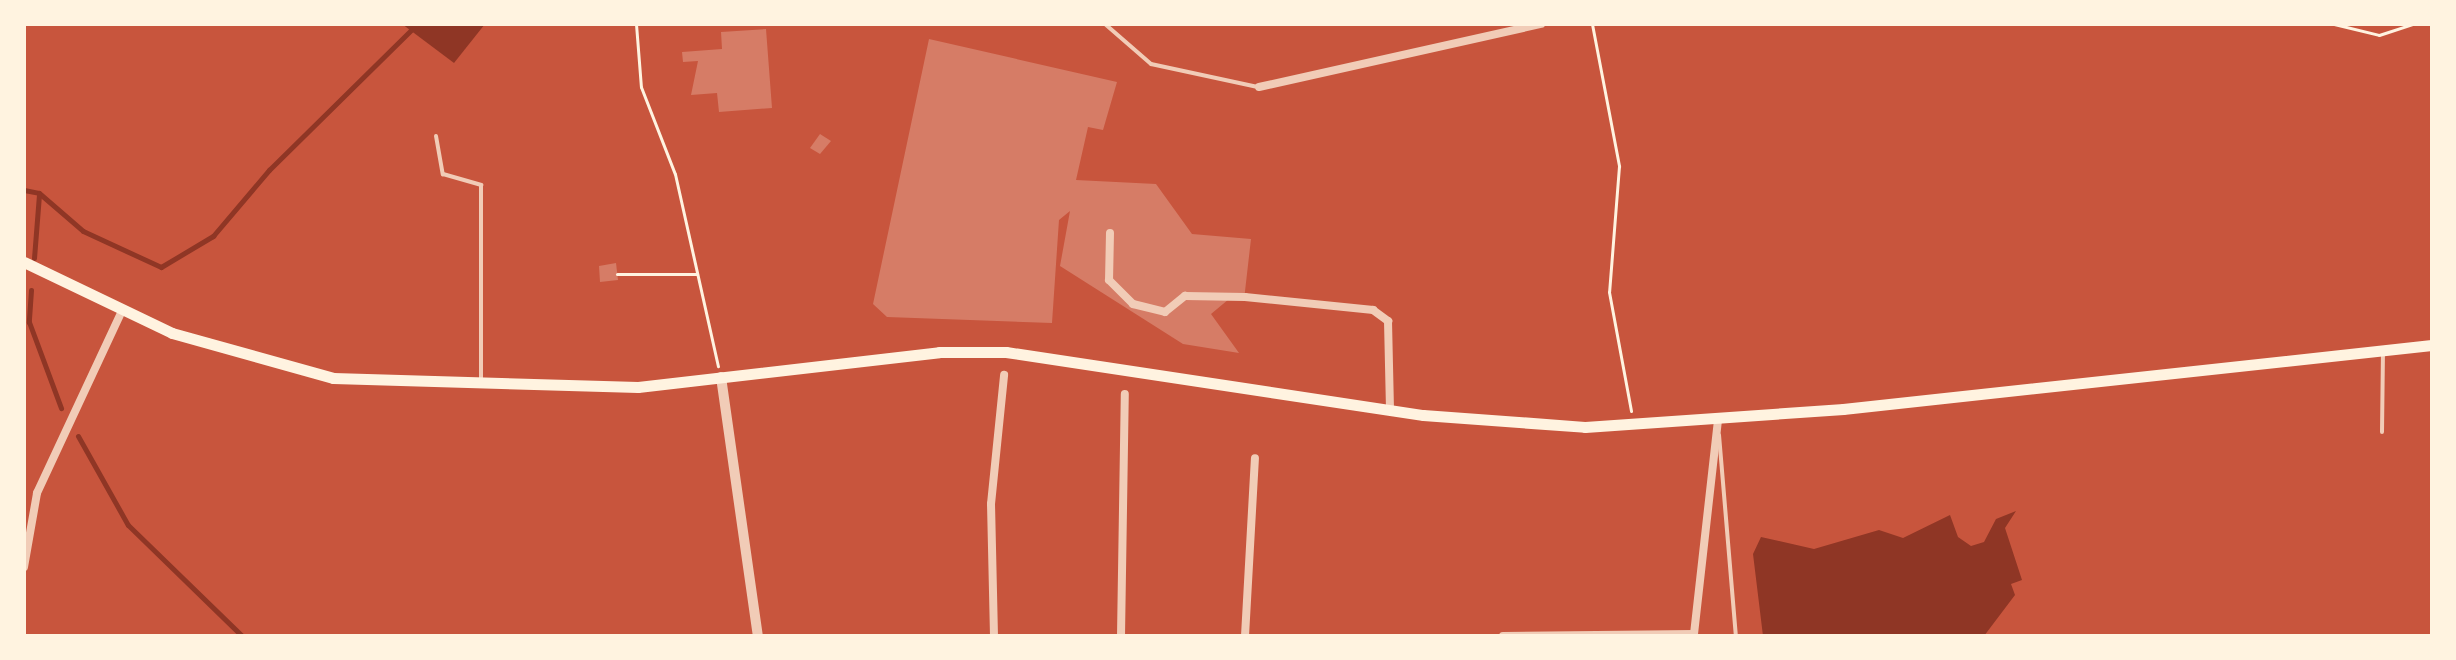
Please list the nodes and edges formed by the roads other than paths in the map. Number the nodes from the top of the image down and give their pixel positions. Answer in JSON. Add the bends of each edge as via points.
{"nodes":[{"id":1,"x":1105,"y":24,"type":"edge"},
{"id":2,"x":1541,"y":24,"type":"edge"},
{"id":3,"x":1259,"y":87,"type":"joint"},
{"id":4,"x":436,"y":136,"type":"dead end"},
{"id":5,"x":1110,"y":233,"type":"dead end"},
{"id":6,"x":24,"y":262,"type":"edge"},
{"id":7,"x":122,"y":311,"type":"junction"},
{"id":8,"x":2432,"y":345,"type":"edge"},
{"id":9,"x":2383,"y":350,"type":"junction"},
{"id":10,"x":1004,"y":375,"type":"dead end"},
{"id":11,"x":721,"y":377,"type":"junction"},
{"id":12,"x":480,"y":384,"type":"junction"},
{"id":13,"x":1125,"y":394,"type":"dead end"},
{"id":14,"x":1390,"y":411,"type":"junction"},
{"id":15,"x":1718,"y":420,"type":"junction"},
{"id":16,"x":2382,"y":432,"type":"dead end"},
{"id":17,"x":1255,"y":458,"type":"dead end"},
{"id":18,"x":24,"y":567,"type":"edge"},
{"id":19,"x":758,"y":636,"type":"edge"},
{"id":20,"x":994,"y":636,"type":"edge"},
{"id":21,"x":1121,"y":636,"type":"edge"},
{"id":22,"x":1245,"y":636,"type":"edge"},
{"id":23,"x":1503,"y":636,"type":"edge"},
{"id":24,"x":1736,"y":636,"type":"edge"}],
"edges":[{"from":1,"to":3,"type":"lane","via":[[1151,64]]},
{"from":2,"to":3,"type":"street"},
{"from":4,"to":12,"type":"lane","via":[[443,174],[481,185]]},
{"from":5,"to":14,"type":"street","via":[[1109,280],[1133,304],[1165,312],[1185,296],[1245,297],[1373,310],[1388,321]]},
{"from":6,"to":7,"type":"main road"},
{"from":7,"to":12,"type":"main road","via":[[294,370]]},
{"from":7,"to":18,"type":"street","via":[[37,493]]},
{"from":8,"to":9,"type":"main road"},
{"from":9,"to":15,"type":"main road"},
{"from":9,"to":16,"type":"lane"},
{"from":10,"to":20,"type":"street","via":[[991,504]]},
{"from":11,"to":12,"type":"main road","via":[[638,387]]},
{"from":11,"to":14,"type":"main road","via":[[939,352],[1006,352]]},
{"from":11,"to":19,"type":"street"},
{"from":13,"to":21,"type":"street"},
{"from":14,"to":15,"type":"main road","via":[[1634,425]]},
{"from":15,"to":23,"type":"street","via":[[1694,634]]},
{"from":15,"to":24,"type":"lane"},
{"from":17,"to":22,"type":"street"}]}
